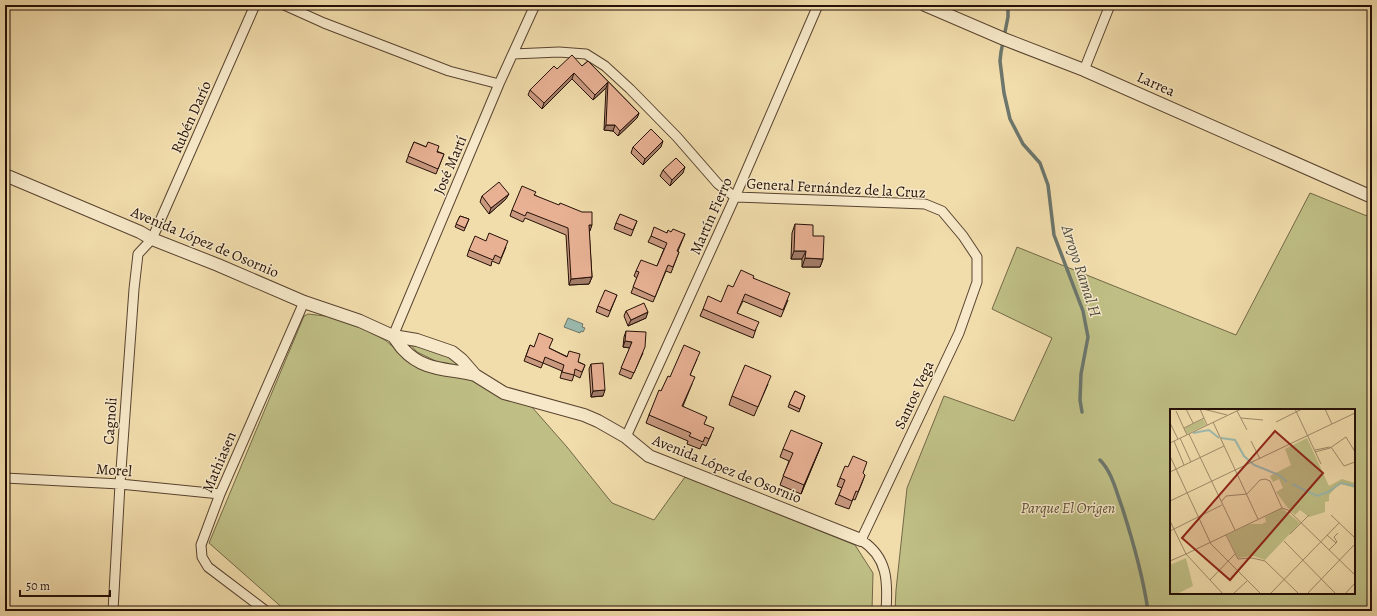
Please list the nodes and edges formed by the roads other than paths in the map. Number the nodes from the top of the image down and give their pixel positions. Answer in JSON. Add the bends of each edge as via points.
{"nodes":[{"id":1,"x":255,"y":5,"type":"edge"},
{"id":2,"x":284,"y":5,"type":"edge"},
{"id":3,"x":535,"y":5,"type":"edge"},
{"id":4,"x":818,"y":5,"type":"edge"},
{"id":5,"x":925,"y":5,"type":"edge"},
{"id":6,"x":1110,"y":5,"type":"edge"},
{"id":7,"x":513,"y":54,"type":"junction"},
{"id":8,"x":1084,"y":70,"type":"junction"},
{"id":9,"x":499,"y":84,"type":"junction"},
{"id":10,"x":5,"y":175,"type":"edge"},
{"id":11,"x":735,"y":197,"type":"junction"},
{"id":12,"x":1372,"y":197,"type":"edge"},
{"id":13,"x":152,"y":239,"type":"junction"},
{"id":14,"x":977,"y":257,"type":"joint"},
{"id":15,"x":304,"y":302,"type":"junction"},
{"id":16,"x":394,"y":336,"type":"junction"},
{"id":17,"x":475,"y":375,"type":"junction"},
{"id":18,"x":626,"y":437,"type":"junction"},
{"id":19,"x":5,"y":478,"type":"edge"},
{"id":20,"x":120,"y":484,"type":"junction"},
{"id":21,"x":220,"y":494,"type":"junction"},
{"id":22,"x":861,"y":540,"type":"junction"},
{"id":23,"x":113,"y":611,"type":"edge"},
{"id":24,"x":266,"y":611,"type":"edge"},
{"id":25,"x":886,"y":611,"type":"edge"}],
"edges":[{"from":1,"to":13,"type":"street","name":"Rubén Darío"},
{"from":2,"to":9,"type":"street","via":[[449,71]]},
{"from":3,"to":7,"type":"street","name":"José Martí"},
{"from":4,"to":11,"type":"street","name":"Martín Fierro"},
{"from":5,"to":8,"type":"street","name":"Larrea"},
{"from":6,"to":8,"type":"street"},
{"from":7,"to":9,"type":"street","name":"José Martí"},
{"from":7,"to":11,"type":"street","name":"General Fernández de la Cruz","via":[[559,52],[586,54],[593,58],[630,89],[718,184]]},
{"from":8,"to":12,"type":"street","name":"Larrea"},
{"from":9,"to":16,"type":"street","name":"José Martí"},
{"from":10,"to":13,"type":"street","name":"Avenida López de Osornio"},
{"from":11,"to":14,"type":"street","name":"General Fernández de la Cruz","via":[[925,204],[942,211]]},
{"from":11,"to":18,"type":"street","name":"Martín Fierro"},
{"from":13,"to":15,"type":"street","name":"Avenida López de Osornio"},
{"from":13,"to":20,"type":"street","name":"Cagnoli","via":[[138,254]]},
{"from":14,"to":22,"type":"street","name":"Santos Vega","via":[[977,282],[959,333]]},
{"from":15,"to":16,"type":"street","name":"Avenida López de Osornio","via":[[360,321]]},
{"from":15,"to":21,"type":"street","name":"Mathiasen"},
{"from":16,"to":17,"type":"street","name":"Avenida López de Osornio","via":[[417,340],[452,352]]},
{"from":16,"to":17,"type":"street","name":"Avenida López de Osornio","via":[[409,355],[428,365]]},
{"from":17,"to":18,"type":"street","name":"Avenida López de Osornio","via":[[504,393],[584,415]]},
{"from":18,"to":22,"type":"street","name":"Avenida López de Osornio","via":[[649,456]]},
{"from":19,"to":20,"type":"street","name":"Morel"},
{"from":20,"to":21,"type":"street","name":"Morel"},
{"from":20,"to":23,"type":"street","name":"Cagnoli"},
{"from":21,"to":24,"type":"street","name":"Mathiasen","via":[[201,545],[202,557],[208,567]]},
{"from":22,"to":25,"type":"street","via":[[871,546],[884,568],[887,586]]}]}
